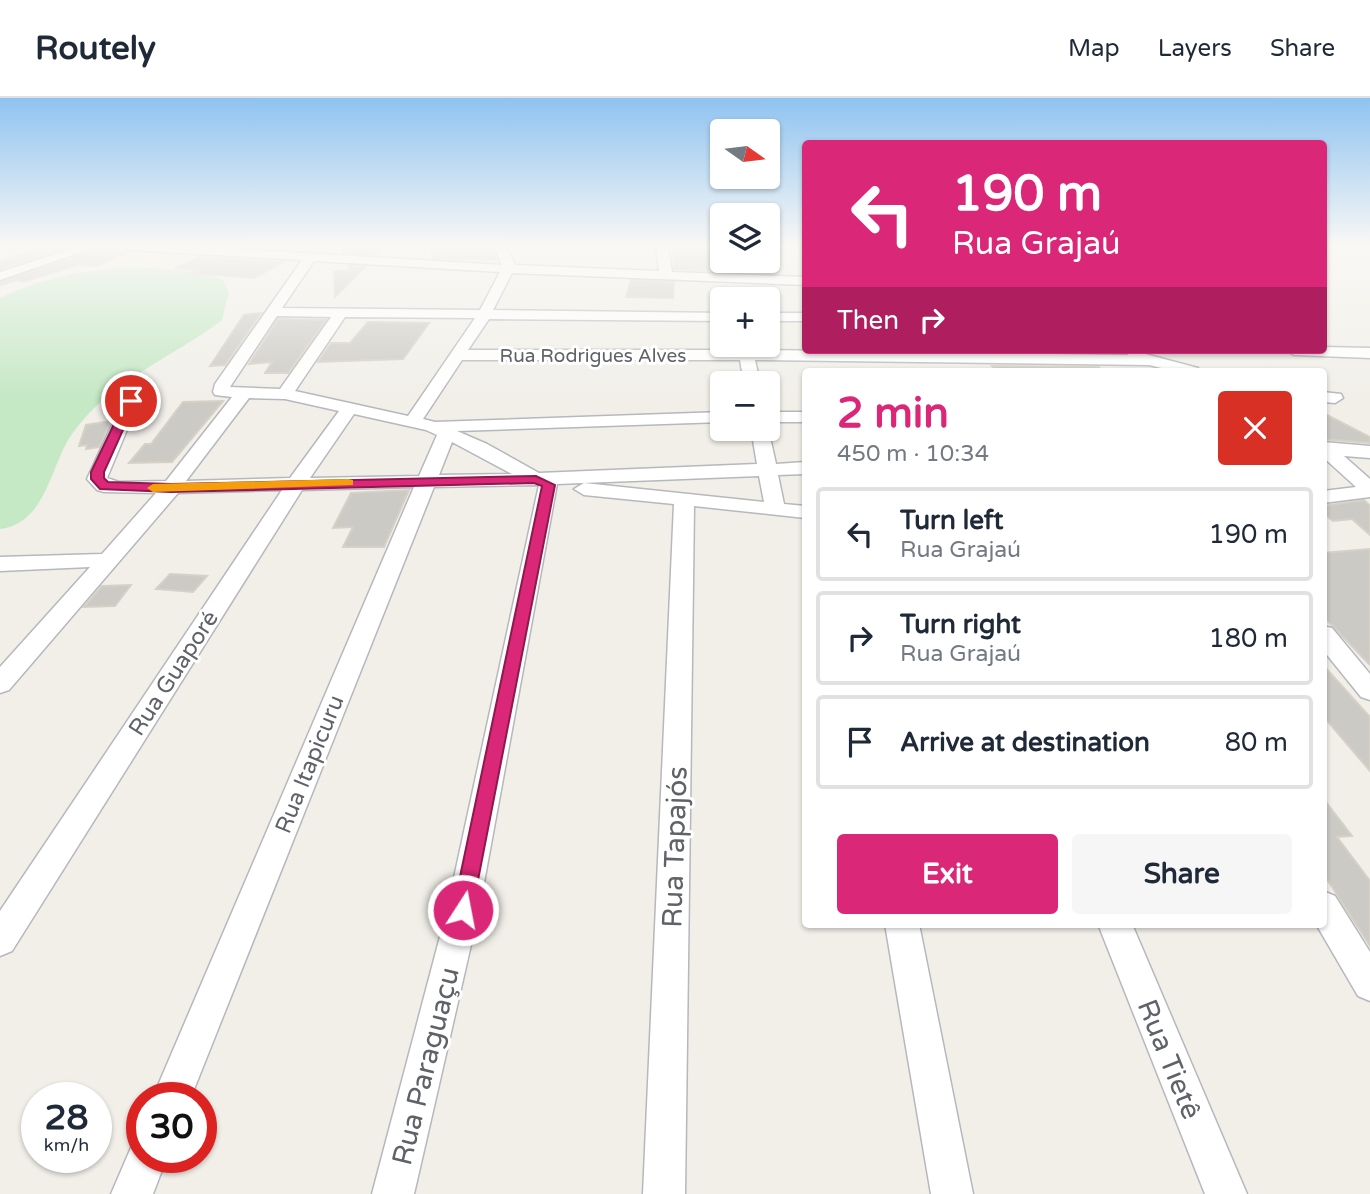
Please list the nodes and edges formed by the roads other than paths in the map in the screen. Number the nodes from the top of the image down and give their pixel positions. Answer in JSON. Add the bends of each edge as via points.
{"nodes":[{"id":1,"x":285,"y":297,"type":"edge"},
{"id":2,"x":493,"y":297,"type":"edge"},
{"id":3,"x":273,"y":312,"type":"junction"},
{"id":4,"x":341,"y":314,"type":"junction"},
{"id":5,"x":484,"y":315,"type":"junction"},
{"id":6,"x":710,"y":317,"type":"edge"},
{"id":7,"x":780,"y":317,"type":"edge"},
{"id":8,"x":802,"y":317,"type":"edge"},
{"id":9,"x":710,"y":351,"type":"edge"},
{"id":10,"x":1327,"y":351,"type":"edge"},
{"id":11,"x":780,"y":352,"type":"edge"},
{"id":12,"x":1370,"y":353,"type":"edge"},
{"id":13,"x":802,"y":354,"type":"edge"},
{"id":14,"x":809,"y":354,"type":"edge"},
{"id":15,"x":1128,"y":354,"type":"edge"},
{"id":16,"x":1173,"y":354,"type":"edge"},
{"id":17,"x":457,"y":355,"type":"junction"},
{"id":18,"x":888,"y":359,"type":"edge"},
{"id":19,"x":1149,"y":360,"type":"junction"},
{"id":20,"x":1180,"y":368,"type":"edge"},
{"id":21,"x":1207,"y":368,"type":"edge"},
{"id":22,"x":243,"y":394,"type":"junction"},
{"id":23,"x":285,"y":394,"type":"junction"},
{"id":24,"x":131,"y":401,"type":"dead end"},
{"id":25,"x":350,"y":408,"type":"junction"},
{"id":26,"x":780,"y":417,"type":"edge"},
{"id":27,"x":802,"y":417,"type":"edge"},
{"id":28,"x":710,"y":418,"type":"edge"},
{"id":29,"x":430,"y":427,"type":"junction"},
{"id":30,"x":762,"y":441,"type":"edge"},
{"id":31,"x":1327,"y":448,"type":"edge"},
{"id":32,"x":1327,"y":450,"type":"edge"},
{"id":33,"x":1370,"y":452,"type":"edge"},
{"id":34,"x":802,"y":468,"type":"edge"},
{"id":35,"x":767,"y":469,"type":"junction"},
{"id":36,"x":425,"y":480,"type":"junction"},
{"id":37,"x":542,"y":482,"type":"junction"},
{"id":38,"x":296,"y":484,"type":"junction"},
{"id":39,"x":171,"y":488,"type":"junction"},
{"id":40,"x":1370,"y":490,"type":"edge"},
{"id":41,"x":1327,"y":496,"type":"edge"},
{"id":42,"x":684,"y":500,"type":"junction"},
{"id":43,"x":775,"y":508,"type":"junction"},
{"id":44,"x":802,"y":512,"type":"edge"},
{"id":45,"x":110,"y":560,"type":"junction"},
{"id":46,"x":0,"y":564,"type":"edge"},
{"id":47,"x":1327,"y":639,"type":"edge"},
{"id":48,"x":12,"y":656,"type":"edge"},
{"id":49,"x":0,"y":684,"type":"edge"},
{"id":50,"x":1370,"y":691,"type":"edge"},
{"id":51,"x":1327,"y":913,"type":"edge"},
{"id":52,"x":903,"y":928,"type":"edge"},
{"id":53,"x":1117,"y":928,"type":"edge"},
{"id":54,"x":0,"y":940,"type":"edge"},
{"id":55,"x":1370,"y":984,"type":"edge"},
{"id":56,"x":178,"y":1082,"type":"edge"},
{"id":57,"x":141,"y":1173,"type":"edge"},
{"id":58,"x":132,"y":1194,"type":"edge"},
{"id":59,"x":393,"y":1194,"type":"edge"},
{"id":60,"x":664,"y":1194,"type":"edge"},
{"id":61,"x":953,"y":1194,"type":"edge"},
{"id":62,"x":1226,"y":1194,"type":"edge"}],
"edges":[{"from":1,"to":3,"type":"street"},
{"from":2,"to":5,"type":"street","name":"Rua Itapicuru"},
{"from":3,"to":4,"type":"street"},
{"from":3,"to":22,"type":"street","via":[[223,384],[221,392]]},
{"from":4,"to":5,"type":"street"},
{"from":4,"to":23,"type":"street"},
{"from":5,"to":6,"type":"street"},
{"from":5,"to":17,"type":"street","name":"Rua Itapicuru"},
{"from":7,"to":8,"type":"street"},
{"from":9,"to":17,"type":"street","name":"Rua Rodrigues Alves"},
{"from":10,"to":12,"type":"street"},
{"from":11,"to":13,"type":"street","name":"Rua Rodrigues Alves"},
{"from":14,"to":18,"type":"street","name":"Rua Rodrigues Alves"},
{"from":15,"to":19,"type":"street"},
{"from":16,"to":21,"type":"street"},
{"from":17,"to":29,"type":"street","name":"Rua Itapicuru"},
{"from":18,"to":19,"type":"street","name":"Rua Rodrigues Alves"},
{"from":19,"to":20,"type":"street"},
{"from":22,"to":23,"type":"street"},
{"from":22,"to":39,"type":"street"},
{"from":23,"to":25,"type":"street"},
{"from":24,"to":39,"type":"street","via":[[97,479],[111,488]]},
{"from":25,"to":29,"type":"street"},
{"from":25,"to":38,"type":"street","name":"Rua Guaporé"},
{"from":26,"to":27,"type":"street"},
{"from":28,"to":29,"type":"street"},
{"from":29,"to":36,"type":"street","name":"Rua Itapicuru"},
{"from":29,"to":37,"type":"street"},
{"from":30,"to":35,"type":"street"},
{"from":31,"to":33,"type":"street"},
{"from":32,"to":40,"type":"street"},
{"from":34,"to":35,"type":"street"},
{"from":35,"to":37,"type":"street"},
{"from":35,"to":43,"type":"street"},
{"from":36,"to":37,"type":"street"},
{"from":36,"to":38,"type":"street"},
{"from":36,"to":56,"type":"street","name":"Rua Itapicuru"},
{"from":37,"to":42,"type":"street"},
{"from":37,"to":59,"type":"street","name":"Rua Paraguaçu","via":[[463,910]]},
{"from":38,"to":39,"type":"street"},
{"from":38,"to":54,"type":"street","name":"Rua Guaporé"},
{"from":39,"to":45,"type":"street"},
{"from":40,"to":41,"type":"street"},
{"from":42,"to":43,"type":"street"},
{"from":42,"to":60,"type":"street","name":"Rua Tapajós"},
{"from":43,"to":44,"type":"street"},
{"from":45,"to":46,"type":"street"},
{"from":45,"to":48,"type":"street"},
{"from":47,"to":50,"type":"street"},
{"from":48,"to":49,"type":"street"},
{"from":51,"to":55,"type":"street"},
{"from":52,"to":61,"type":"street"},
{"from":53,"to":62,"type":"street","name":"Rua Tietê"},
{"from":57,"to":58,"type":"street"}]}
